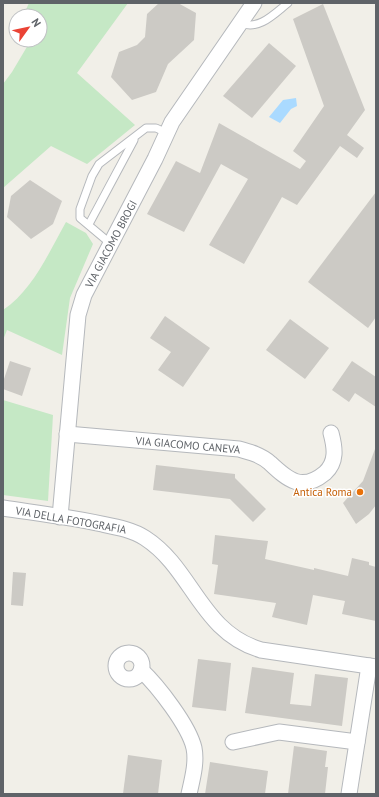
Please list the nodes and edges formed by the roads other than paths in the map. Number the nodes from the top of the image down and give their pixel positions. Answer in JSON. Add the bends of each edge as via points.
{"nodes":[{"id":1,"x":254,"y":3,"type":"edge"},
{"id":2,"x":288,"y":3,"type":"edge"},
{"id":3,"x":241,"y":23,"type":"junction"},
{"id":4,"x":167,"y":133,"type":"junction"},
{"id":5,"x":136,"y":137,"type":"junction"},
{"id":6,"x":90,"y":224,"type":"junction"},
{"id":7,"x":111,"y":244,"type":"junction"},
{"id":8,"x":331,"y":433,"type":"dead end"},
{"id":9,"x":68,"y":434,"type":"junction"},
{"id":10,"x":3,"y":508,"type":"edge"},
{"id":11,"x":60,"y":517,"type":"junction"},
{"id":12,"x":372,"y":667,"type":"edge"},
{"id":13,"x":141,"y":670,"type":"dead end"},
{"id":14,"x":233,"y":742,"type":"dead end"},
{"id":15,"x":357,"y":742,"type":"junction"},
{"id":16,"x":190,"y":794,"type":"edge"},
{"id":17,"x":349,"y":794,"type":"edge"}],
"edges":[{"from":1,"to":3,"type":"street","name":"VIA GIACOMO BROGI"},
{"from":2,"to":3,"type":"lane","via":[[258,24],[247,26]]},
{"from":3,"to":4,"type":"street","name":"VIA GIACOMO BROGI","via":[[174,118]]},
{"from":4,"to":5,"type":"lane","via":[[150,127]]},
{"from":4,"to":7,"type":"street","name":"VIA GIACOMO BROGI"},
{"from":5,"to":6,"type":"lane"},
{"from":5,"to":6,"type":"lane","via":[[103,161],[94,172],[79,214],[80,218]]},
{"from":6,"to":7,"type":"lane"},
{"from":7,"to":9,"type":"street","name":"VIA GIACOMO BROGI","via":[[87,289],[78,315]]},
{"from":8,"to":9,"type":"street","name":"VIA GIACOMO CANEVA","via":[[334,462],[319,478],[301,483],[284,477],[254,453],[239,449]]},
{"from":9,"to":11,"type":"street","name":"VIA GIACOMO BROGI"},
{"from":10,"to":11,"type":"street","name":"VIA DELLA FOTOGRAFIA"},
{"from":11,"to":12,"type":"street","name":"VIA DELLA FOTOGRAFIA","via":[[120,528],[145,538],[161,550],[226,633],[243,644],[261,650]]},
{"from":12,"to":15,"type":"street"},
{"from":13,"to":16,"type":"street","via":[[165,697],[190,737],[194,749],[194,762]]},
{"from":14,"to":15,"type":"street","via":[[279,732]]},
{"from":15,"to":17,"type":"street"}]}
